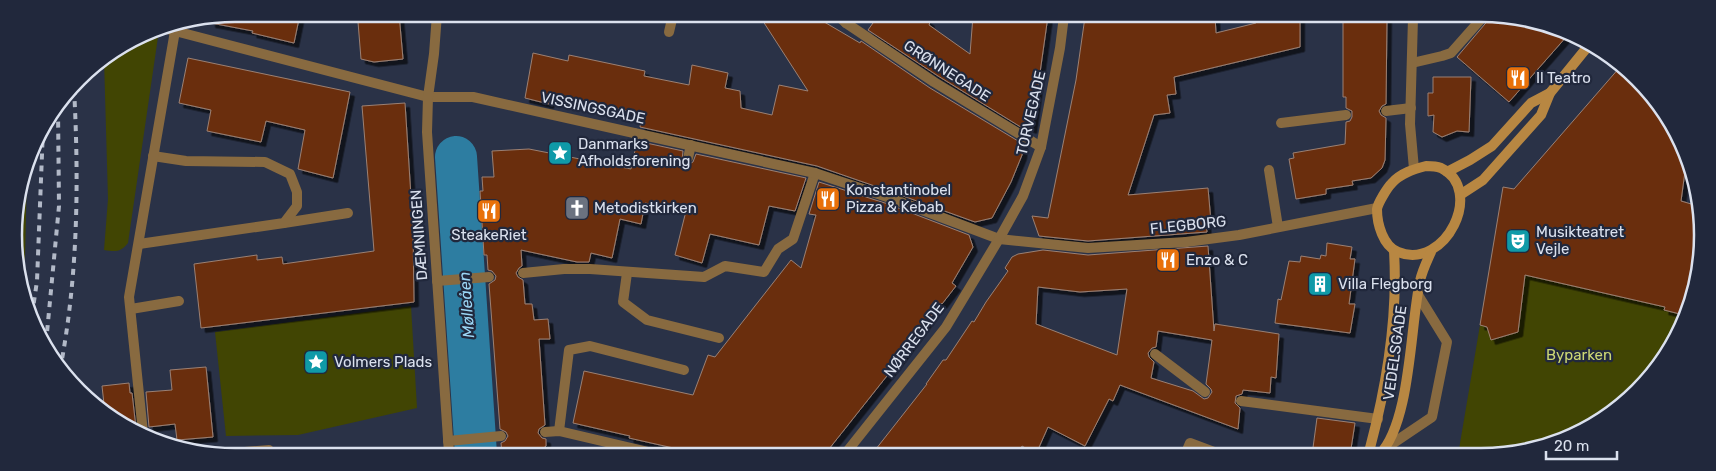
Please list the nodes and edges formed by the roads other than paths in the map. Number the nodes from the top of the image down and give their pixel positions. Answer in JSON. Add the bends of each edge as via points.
{"nodes":[{"id":1,"x":436,"y":22,"type":"edge"},
{"id":2,"x":672,"y":22,"type":"edge"},
{"id":3,"x":1063,"y":22,"type":"edge"},
{"id":4,"x":1413,"y":22,"type":"edge"},
{"id":5,"x":1478,"y":22,"type":"edge"},
{"id":6,"x":846,"y":23,"type":"edge"},
{"id":7,"x":175,"y":31,"type":"joint"},
{"id":8,"x":670,"y":32,"type":"dead end"},
{"id":9,"x":1585,"y":50,"type":"edge"},
{"id":10,"x":1412,"y":63,"type":"junction"},
{"id":11,"x":1550,"y":93,"type":"junction"},
{"id":12,"x":428,"y":97,"type":"junction"},
{"id":13,"x":1411,"y":108,"type":"junction"},
{"id":14,"x":1386,"y":110,"type":"dead end"},
{"id":15,"x":1346,"y":114,"type":"dead end"},
{"id":16,"x":1281,"y":123,"type":"dead end"},
{"id":17,"x":691,"y":145,"type":"junction"},
{"id":18,"x":1041,"y":148,"type":"junction"},
{"id":19,"x":153,"y":156,"type":"junction"},
{"id":20,"x":688,"y":158,"type":"dead end"},
{"id":21,"x":1414,"y":169,"type":"junction"},
{"id":22,"x":1269,"y":170,"type":"dead end"},
{"id":23,"x":1447,"y":172,"type":"junction"},
{"id":24,"x":815,"y":173,"type":"junction"},
{"id":25,"x":1460,"y":194,"type":"junction"},
{"id":26,"x":1377,"y":208,"type":"junction"},
{"id":27,"x":348,"y":213,"type":"dead end"},
{"id":28,"x":284,"y":223,"type":"junction"},
{"id":29,"x":1278,"y":227,"type":"junction"},
{"id":30,"x":999,"y":239,"type":"junction"},
{"id":31,"x":139,"y":244,"type":"junction"},
{"id":32,"x":1394,"y":251,"type":"junction"},
{"id":33,"x":1430,"y":252,"type":"junction"},
{"id":34,"x":523,"y":273,"type":"dead end"},
{"id":35,"x":627,"y":273,"type":"junction"},
{"id":36,"x":489,"y":277,"type":"dead end"},
{"id":37,"x":437,"y":281,"type":"junction"},
{"id":38,"x":1418,"y":295,"type":"junction"},
{"id":39,"x":179,"y":300,"type":"dead end"},
{"id":40,"x":131,"y":309,"type":"junction"},
{"id":41,"x":719,"y":338,"type":"dead end"},
{"id":42,"x":1155,"y":354,"type":"dead end"},
{"id":43,"x":684,"y":370,"type":"dead end"},
{"id":44,"x":1205,"y":392,"type":"dead end"},
{"id":45,"x":1241,"y":401,"type":"dead end"},
{"id":46,"x":1378,"y":419,"type":"junction"},
{"id":47,"x":142,"y":428,"type":"edge"},
{"id":48,"x":559,"y":431,"type":"junction"},
{"id":49,"x":545,"y":432,"type":"dead end"},
{"id":50,"x":501,"y":436,"type":"dead end"},
{"id":51,"x":448,"y":441,"type":"junction"},
{"id":52,"x":449,"y":448,"type":"edge"},
{"id":53,"x":631,"y":448,"type":"edge"},
{"id":54,"x":850,"y":448,"type":"edge"},
{"id":55,"x":1188,"y":448,"type":"edge"},
{"id":56,"x":1205,"y":448,"type":"edge"},
{"id":57,"x":1370,"y":448,"type":"edge"},
{"id":58,"x":1384,"y":448,"type":"edge"},
{"id":59,"x":1388,"y":448,"type":"edge"}],
"edges":[{"from":1,"to":12,"type":"street","name":"DÆMNINGEN"},
{"from":2,"to":8,"type":"street"},
{"from":3,"to":18,"type":"street","name":"TORVEGADE"},
{"from":4,"to":10,"type":"street"},
{"from":5,"to":10,"type":"street","via":[[1451,52]]},
{"from":6,"to":18,"type":"street","name":"GRØNNEGADE"},
{"from":7,"to":12,"type":"street","name":"VISSINGSGADE"},
{"from":7,"to":19,"type":"street"},
{"from":9,"to":11,"type":"main road"},
{"from":10,"to":13,"type":"street"},
{"from":11,"to":23,"type":"main road","via":[[1531,103],[1492,146]]},
{"from":11,"to":25,"type":"main road","via":[[1541,115],[1483,180]]},
{"from":12,"to":17,"type":"street","name":"VISSINGSGADE","via":[[473,97]]},
{"from":12,"to":37,"type":"street","name":"DÆMNINGEN","via":[[427,132]]},
{"from":13,"to":14,"type":"street"},
{"from":13,"to":21,"type":"street"},
{"from":15,"to":16,"type":"street"},
{"from":17,"to":20,"type":"street"},
{"from":17,"to":24,"type":"street","name":"VISSINGSGADE"},
{"from":18,"to":30,"type":"street","name":"TORVEGADE","via":[[1022,196]]},
{"from":19,"to":28,"type":"street","via":[[186,161],[265,162],[290,174],[297,192],[297,206]]},
{"from":19,"to":31,"type":"street"},
{"from":21,"to":23,"type":"main road","via":[[1439,167]]},
{"from":21,"to":26,"type":"main road","via":[[1391,183]]},
{"from":22,"to":29,"type":"street"},
{"from":23,"to":25,"type":"main road"},
{"from":24,"to":30,"type":"street","name":"VISSINGSGADE"},
{"from":24,"to":35,"type":"street","via":[[793,239],[778,249],[764,272],[724,266],[704,277]]},
{"from":25,"to":33,"type":"main road","via":[[1454,225]]},
{"from":26,"to":29,"type":"street","name":"FLEGBORG"},
{"from":26,"to":32,"type":"main road","via":[[1380,230]]},
{"from":27,"to":28,"type":"street"},
{"from":28,"to":31,"type":"street"},
{"from":29,"to":30,"type":"street","name":"FLEGBORG","via":[[1186,242],[1088,248]]},
{"from":30,"to":54,"type":"street","name":"NØRREGADE","via":[[946,327]]},
{"from":31,"to":40,"type":"street"},
{"from":32,"to":33,"type":"main road","via":[[1406,256]]},
{"from":32,"to":46,"type":"main road","name":"VEDELSGADE","via":[[1393,320]]},
{"from":33,"to":38,"type":"main road","name":"VEDELSGADE"},
{"from":34,"to":35,"type":"street","via":[[572,269]]},
{"from":35,"to":41,"type":"street","via":[[623,302],[647,320]]},
{"from":36,"to":37,"type":"street"},
{"from":37,"to":51,"type":"street","name":"DÆMNINGEN"},
{"from":38,"to":58,"type":"main road","name":"VEDELSGADE","via":[[1402,409]]},
{"from":38,"to":59,"type":"street","via":[[1447,342],[1432,417]]},
{"from":39,"to":40,"type":"street"},
{"from":40,"to":47,"type":"street"},
{"from":42,"to":44,"type":"street"},
{"from":43,"to":48,"type":"street","via":[[590,346],[569,350]]},
{"from":45,"to":46,"type":"street"},
{"from":46,"to":57,"type":"main road","name":"VEDELSGADE"},
{"from":48,"to":49,"type":"street"},
{"from":48,"to":53,"type":"street"},
{"from":50,"to":51,"type":"street"},
{"from":51,"to":52,"type":"street","name":"DÆMNINGEN"},
{"from":55,"to":56,"type":"street","via":[[1190,442]]}]}
